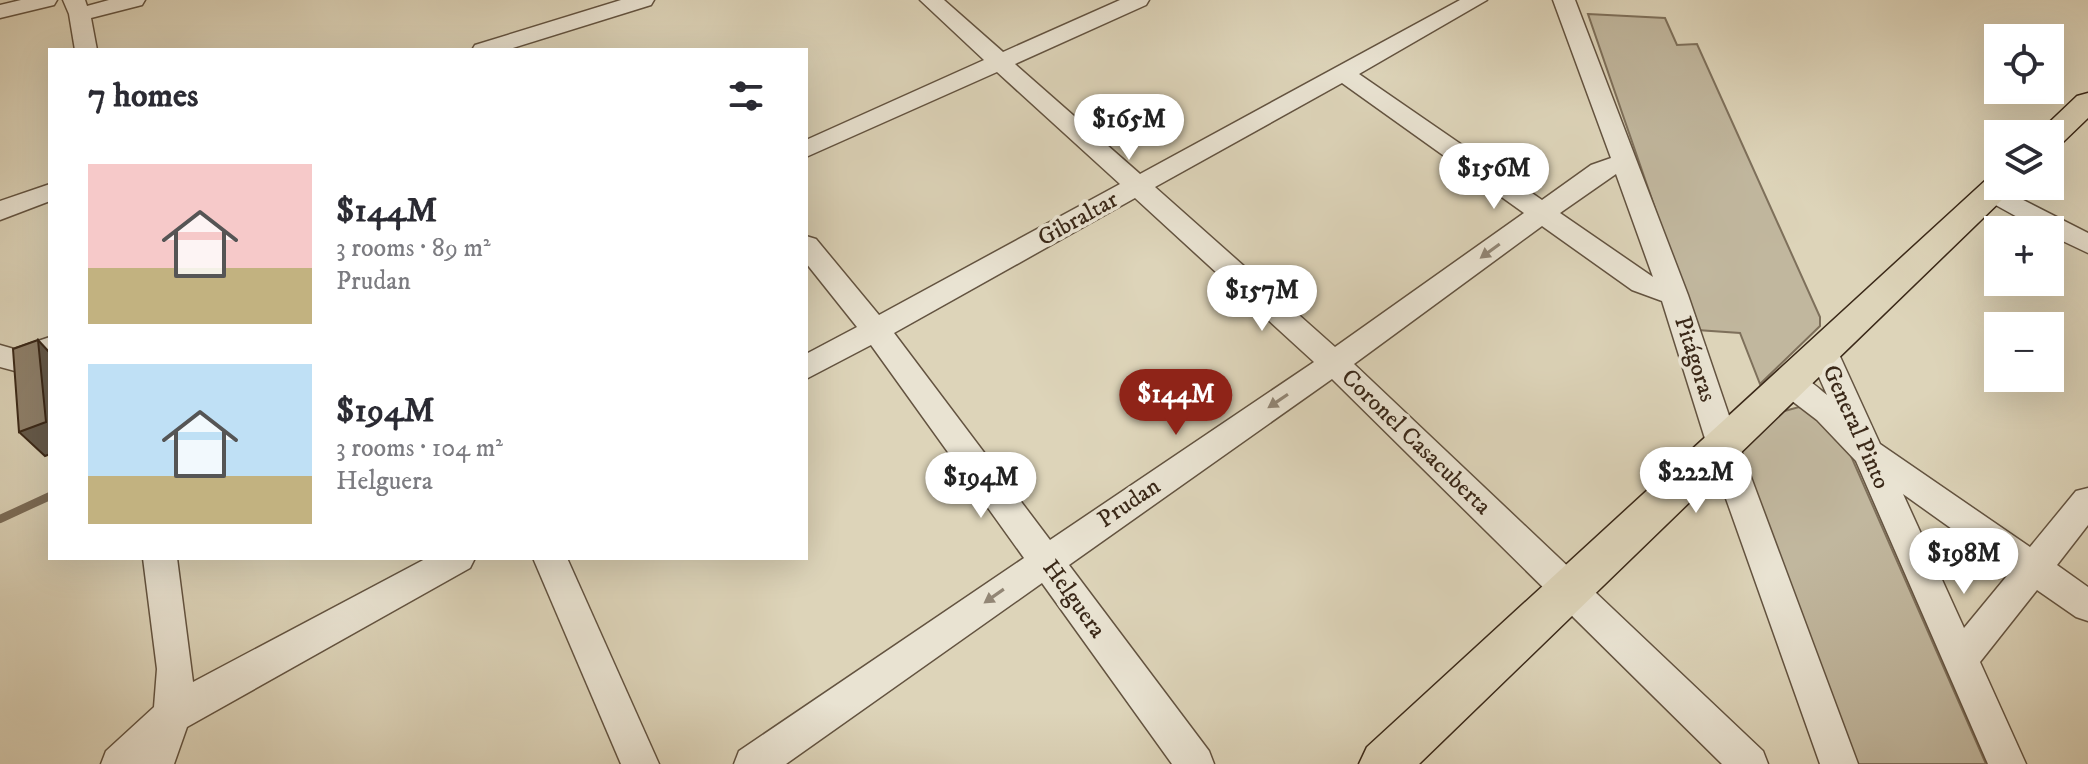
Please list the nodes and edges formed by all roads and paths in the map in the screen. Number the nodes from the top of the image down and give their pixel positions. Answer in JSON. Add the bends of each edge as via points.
{"nodes":[{"id":1,"x":46,"y":0,"type":"edge"},
{"id":2,"x":134,"y":0,"type":"edge"},
{"id":3,"x":643,"y":0,"type":"edge"},
{"id":4,"x":931,"y":0,"type":"edge"},
{"id":5,"x":1138,"y":0,"type":"edge"},
{"id":6,"x":1476,"y":0,"type":"edge"},
{"id":7,"x":1564,"y":0,"type":"edge"},
{"id":8,"x":77,"y":7,"type":"edge"},
{"id":9,"x":0,"y":12,"type":"edge"},
{"id":10,"x":86,"y":48,"type":"edge"},
{"id":11,"x":489,"y":48,"type":"edge"},
{"id":12,"x":1001,"y":63,"type":"junction"},
{"id":13,"x":1343,"y":73,"type":"junction"},
{"id":14,"x":2088,"y":102,"type":"edge"},
{"id":15,"x":2064,"y":124,"type":"edge"},
{"id":16,"x":808,"y":148,"type":"edge"},
{"id":17,"x":1624,"y":162,"type":"junction"},
{"id":18,"x":1139,"y":185,"type":"junction"},
{"id":19,"x":48,"y":193,"type":"edge"},
{"id":20,"x":1984,"y":199,"type":"edge"},
{"id":21,"x":2014,"y":200,"type":"edge"},
{"id":22,"x":0,"y":211,"type":"edge"},
{"id":23,"x":1541,"y":214,"type":"junction"},
{"id":24,"x":2088,"y":244,"type":"edge"},
{"id":25,"x":808,"y":247,"type":"edge"},
{"id":26,"x":1674,"y":295,"type":"junction"},
{"id":27,"x":876,"y":330,"type":"junction"},
{"id":28,"x":48,"y":349,"type":"edge"},
{"id":29,"x":1823,"y":352,"type":"junction"},
{"id":30,"x":0,"y":356,"type":"edge"},
{"id":31,"x":1334,"y":363,"type":"junction"},
{"id":32,"x":808,"y":367,"type":"edge"},
{"id":33,"x":1790,"y":383,"type":"junction"},
{"id":34,"x":1723,"y":445,"type":"junction"},
{"id":35,"x":1867,"y":452,"type":"junction"},
{"id":36,"x":2088,"y":501,"type":"edge"},
{"id":37,"x":160,"y":560,"type":"edge"},
{"id":38,"x":454,"y":560,"type":"edge"},
{"id":39,"x":551,"y":560,"type":"edge"},
{"id":40,"x":1045,"y":560,"type":"junction"},
{"id":41,"x":2036,"y":569,"type":"junction"},
{"id":42,"x":1568,"y":590,"type":"junction"},
{"id":43,"x":2088,"y":606,"type":"edge"},
{"id":44,"x":1960,"y":660,"type":"junction"},
{"id":45,"x":172,"y":715,"type":"junction"},
{"id":46,"x":120,"y":764,"type":"edge"},
{"id":47,"x":155,"y":764,"type":"edge"},
{"id":48,"x":640,"y":764,"type":"edge"},
{"id":49,"x":753,"y":764,"type":"edge"},
{"id":50,"x":1195,"y":764,"type":"edge"},
{"id":51,"x":1384,"y":764,"type":"edge"},
{"id":52,"x":1749,"y":764,"type":"edge"},
{"id":53,"x":1839,"y":764,"type":"edge"},
{"id":54,"x":2007,"y":764,"type":"edge"}],
"edges":[{"from":1,"to":9,"type":"street"},
{"from":2,"to":8,"type":"street"},
{"from":3,"to":11,"type":"street"},
{"from":4,"to":12,"type":"street","name":"Coronel Casacuberta"},
{"from":5,"to":12,"type":"street"},
{"from":6,"to":13,"type":"street","name":"Gibraltar"},
{"from":7,"to":17,"type":"street","name":"Pitágoras"},
{"from":8,"to":10,"type":"street"},
{"from":12,"to":16,"type":"street"},
{"from":12,"to":18,"type":"street","name":"Coronel Casacuberta"},
{"from":13,"to":18,"type":"street","name":"Gibraltar"},
{"from":13,"to":23,"type":"street"},
{"from":14,"to":15,"type":"main road"},
{"from":17,"to":23,"type":"street","name":"Prudan","via":[[1600,171]]},
{"from":17,"to":26,"type":"street","name":"Pitágoras"},
{"from":18,"to":27,"type":"street","name":"Gibraltar"},
{"from":18,"to":31,"type":"street","name":"Coronel Casacuberta"},
{"from":19,"to":22,"type":"street"},
{"from":20,"to":29,"type":"main road"},
{"from":21,"to":24,"type":"street"},
{"from":23,"to":26,"type":"street","via":[[1642,283]]},
{"from":23,"to":31,"type":"street","name":"Prudan","one_way":true},
{"from":25,"to":27,"type":"street","name":"Helguera"},
{"from":26,"to":34,"type":"street","name":"Pitágoras"},
{"from":27,"to":32,"type":"street","name":"Gibraltar"},
{"from":27,"to":40,"type":"street","name":"Helguera"},
{"from":28,"to":30,"type":"street","via":[[15,360]]},
{"from":29,"to":33,"type":"main road"},
{"from":29,"to":35,"type":"street","name":"General Pinto"},
{"from":31,"to":40,"type":"street","name":"Prudan","one_way":true},
{"from":31,"to":42,"type":"street","name":"Coronel Casacuberta"},
{"from":33,"to":34,"type":"main road"},
{"from":33,"to":35,"type":"street"},
{"from":34,"to":42,"type":"main road"},
{"from":34,"to":53,"type":"street","name":"Pitágoras"},
{"from":35,"to":41,"type":"street"},
{"from":35,"to":44,"type":"street","name":"General Pinto"},
{"from":36,"to":41,"type":"street"},
{"from":37,"to":45,"type":"street","via":[[175,669]]},
{"from":38,"to":45,"type":"street"},
{"from":39,"to":48,"type":"street"},
{"from":40,"to":49,"type":"street","name":"Prudan","one_way":true},
{"from":40,"to":50,"type":"street","name":"Helguera"},
{"from":41,"to":43,"type":"street"},
{"from":41,"to":44,"type":"street"},
{"from":42,"to":51,"type":"main road"},
{"from":42,"to":52,"type":"street","name":"Coronel Casacuberta"},
{"from":44,"to":54,"type":"street","name":"General Pinto"},
{"from":45,"to":46,"type":"street"},
{"from":45,"to":47,"type":"street"}]}
